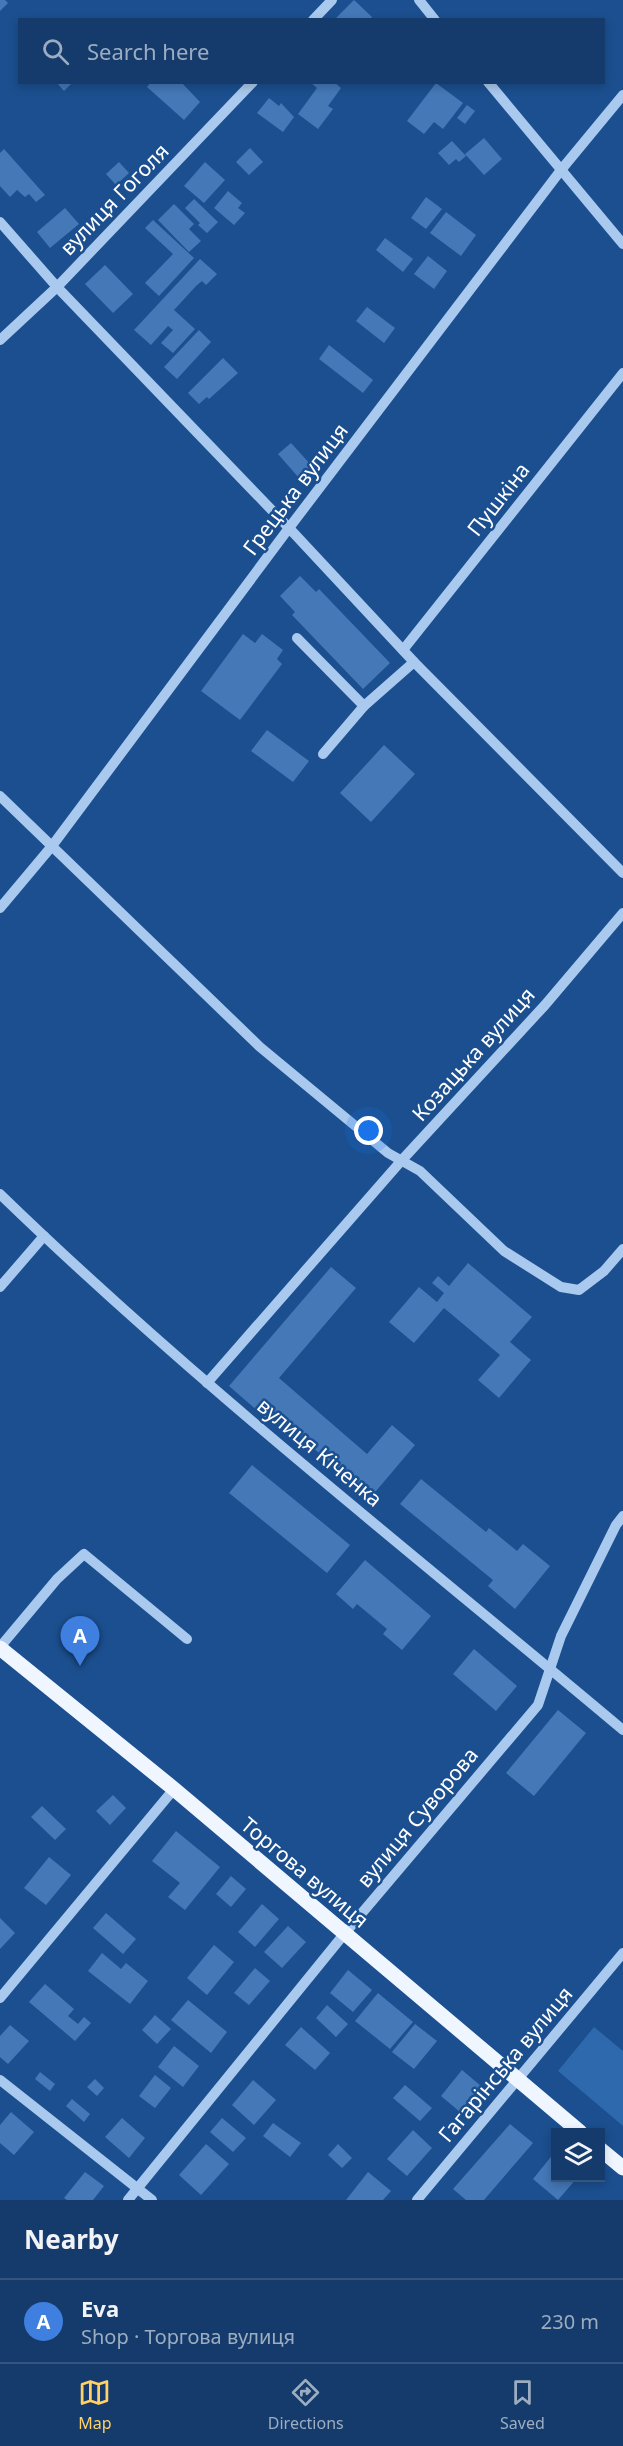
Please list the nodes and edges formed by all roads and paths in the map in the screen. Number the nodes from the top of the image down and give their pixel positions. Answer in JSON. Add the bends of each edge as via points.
{"nodes":[{"id":1,"x":332,"y":0,"type":"edge"},
{"id":2,"x":419,"y":0,"type":"edge"},
{"id":3,"x":315,"y":18,"type":"edge"},
{"id":4,"x":433,"y":18,"type":"edge"},
{"id":5,"x":251,"y":84,"type":"edge"},
{"id":6,"x":490,"y":84,"type":"edge"},
{"id":7,"x":623,"y":95,"type":"edge"},
{"id":8,"x":561,"y":170,"type":"junction"},
{"id":9,"x":0,"y":222,"type":"edge"},
{"id":10,"x":623,"y":244,"type":"edge"},
{"id":11,"x":57,"y":287,"type":"junction"},
{"id":12,"x":0,"y":340,"type":"edge"},
{"id":13,"x":623,"y":373,"type":"edge"},
{"id":14,"x":289,"y":528,"type":"junction"},
{"id":15,"x":297,"y":638,"type":"dead end"},
{"id":16,"x":403,"y":650,"type":"junction"},
{"id":17,"x":414,"y":662,"type":"junction"},
{"id":18,"x":364,"y":706,"type":"junction"},
{"id":19,"x":323,"y":754,"type":"dead end"},
{"id":20,"x":0,"y":796,"type":"edge"},
{"id":21,"x":52,"y":846,"type":"junction"},
{"id":22,"x":623,"y":873,"type":"edge"},
{"id":23,"x":0,"y":908,"type":"edge"},
{"id":24,"x":623,"y":913,"type":"edge"},
{"id":25,"x":402,"y":1160,"type":"junction"},
{"id":26,"x":0,"y":1194,"type":"edge"},
{"id":27,"x":44,"y":1236,"type":"junction"},
{"id":28,"x":623,"y":1249,"type":"edge"},
{"id":29,"x":0,"y":1287,"type":"edge"},
{"id":30,"x":207,"y":1383,"type":"junction"},
{"id":31,"x":623,"y":1516,"type":"edge"},
{"id":32,"x":187,"y":1639,"type":"dead end"},
{"id":33,"x":0,"y":1648,"type":"edge"},
{"id":34,"x":550,"y":1669,"type":"junction"},
{"id":35,"x":623,"y":1730,"type":"edge"},
{"id":36,"x":174,"y":1789,"type":"junction"},
{"id":37,"x":345,"y":1933,"type":"junction"},
{"id":38,"x":623,"y":1953,"type":"edge"},
{"id":39,"x":0,"y":1998,"type":"edge"},
{"id":40,"x":516,"y":2079,"type":"junction"},
{"id":41,"x":0,"y":2080,"type":"edge"},
{"id":42,"x":574,"y":2128,"type":"edge"},
{"id":43,"x":605,"y":2153,"type":"edge"},
{"id":44,"x":623,"y":2168,"type":"edge"},
{"id":45,"x":138,"y":2188,"type":"junction"},
{"id":46,"x":128,"y":2200,"type":"edge"},
{"id":47,"x":152,"y":2200,"type":"edge"},
{"id":48,"x":417,"y":2200,"type":"edge"}],
"edges":[{"from":1,"to":3,"type":"street"},
{"from":2,"to":4,"type":"street"},
{"from":5,"to":11,"type":"street","name":"вулиця Гоголя"},
{"from":6,"to":8,"type":"street"},
{"from":7,"to":8,"type":"street","name":"Грецька вулиця"},
{"from":8,"to":10,"type":"street"},
{"from":8,"to":14,"type":"street","name":"Грецька вулиця"},
{"from":9,"to":11,"type":"street"},
{"from":11,"to":12,"type":"street","name":"вулиця Гоголя"},
{"from":11,"to":14,"type":"street"},
{"from":13,"to":16,"type":"street","name":"Пушкіна"},
{"from":14,"to":16,"type":"street"},
{"from":14,"to":21,"type":"street","name":"Грецька вулиця"},
{"from":15,"to":18,"type":"street"},
{"from":16,"to":17,"type":"street"},
{"from":17,"to":18,"type":"street"},
{"from":17,"to":22,"type":"street"},
{"from":18,"to":19,"type":"street"},
{"from":20,"to":21,"type":"street"},
{"from":21,"to":23,"type":"street","name":"Грецька вулиця"},
{"from":21,"to":25,"type":"street","via":[[260,1047],[388,1153]]},
{"from":24,"to":25,"type":"street","name":"Козацька вулиця","via":[[545,1005]]},
{"from":25,"to":28,"type":"street","via":[[420,1171],[504,1251],[561,1287],[579,1290]]},
{"from":25,"to":30,"type":"street","name":"Козацька вулиця"},
{"from":26,"to":27,"type":"street","name":"вулиця Кіченка"},
{"from":27,"to":29,"type":"street"},
{"from":27,"to":30,"type":"street","name":"вулиця Кіченка"},
{"from":30,"to":34,"type":"street","name":"вулиця Кіченка"},
{"from":31,"to":34,"type":"street","name":"вулиця Суворова","via":[[561,1636]]},
{"from":32,"to":33,"type":"street","via":[[84,1554],[57,1579]]},
{"from":33,"to":36,"type":"main road","name":"Торгова вулиця"},
{"from":34,"to":35,"type":"street","name":"вулиця Кіченка"},
{"from":34,"to":37,"type":"street","name":"вулиця Суворова","via":[[538,1705]]},
{"from":36,"to":37,"type":"main road","name":"Торгова вулиця"},
{"from":36,"to":39,"type":"street"},
{"from":37,"to":40,"type":"main road","name":"Торгова вулиця"},
{"from":37,"to":45,"type":"street","name":"вулиця Суворова"},
{"from":38,"to":40,"type":"street","name":"Гагарінська вулиця"},
{"from":40,"to":42,"type":"main road","name":"Торгова вулиця"},
{"from":40,"to":48,"type":"street","name":"Гагарінська вулиця"},
{"from":41,"to":45,"type":"street"},
{"from":43,"to":44,"type":"main road"},
{"from":45,"to":46,"type":"street","name":"вулиця Суворова"},
{"from":45,"to":47,"type":"street"}]}
